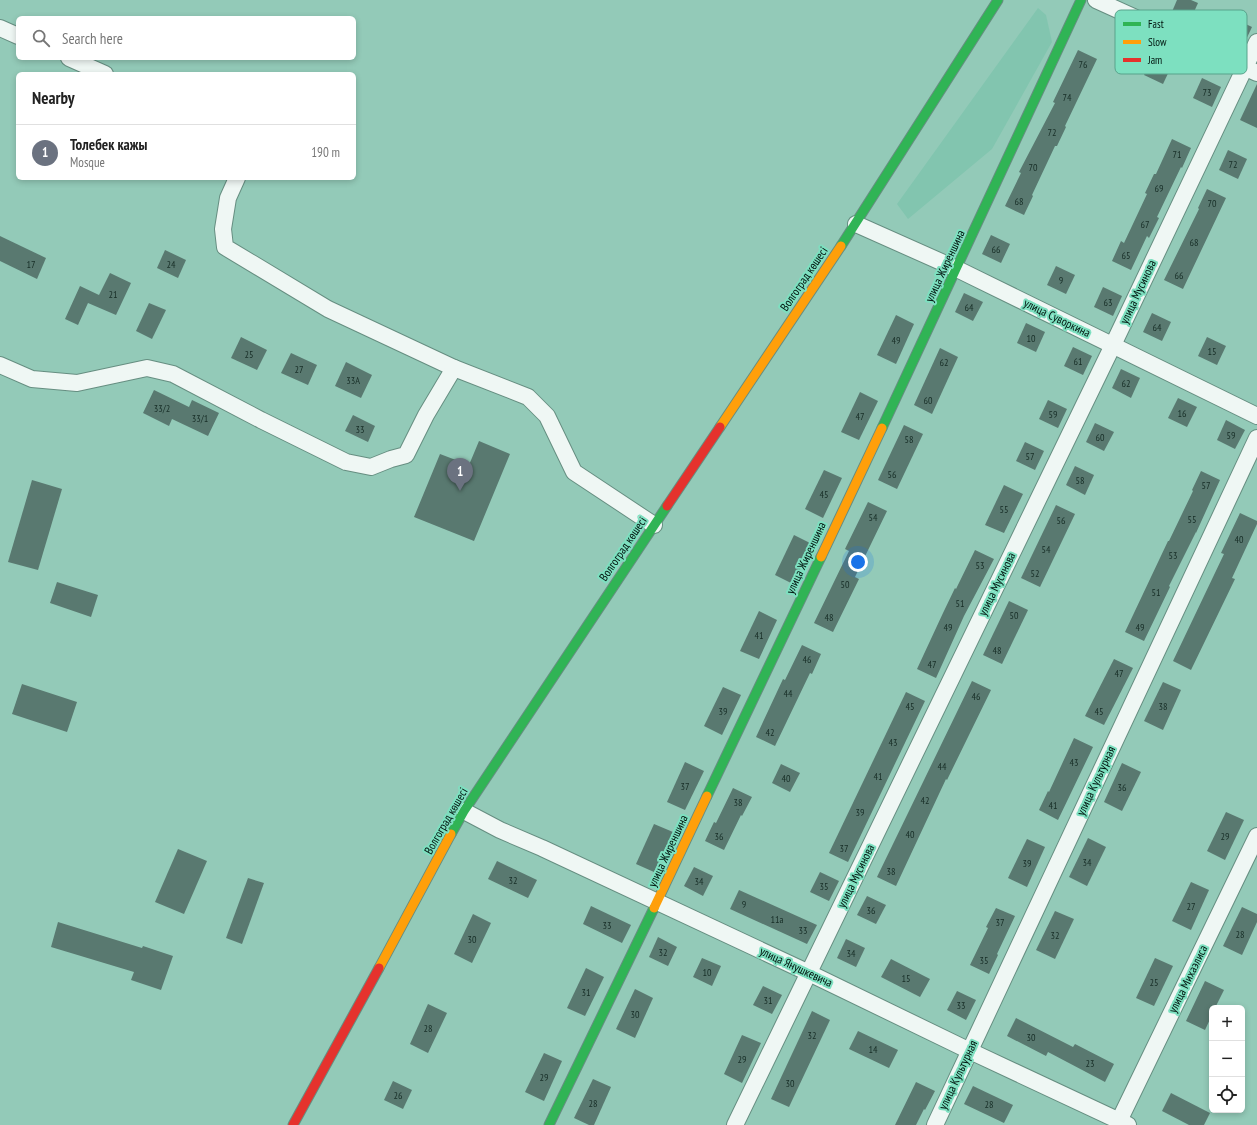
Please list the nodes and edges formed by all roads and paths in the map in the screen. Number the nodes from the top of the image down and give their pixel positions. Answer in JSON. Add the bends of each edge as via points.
{"nodes":[{"id":1,"x":998,"y":0,"type":"edge"},
{"id":2,"x":1081,"y":0,"type":"edge"},
{"id":3,"x":1096,"y":0,"type":"edge"},
{"id":4,"x":1118,"y":10,"type":"edge"},
{"id":5,"x":0,"y":28,"type":"edge"},
{"id":6,"x":16,"y":35,"type":"edge"},
{"id":7,"x":1257,"y":42,"type":"edge"},
{"id":8,"x":73,"y":60,"type":"edge"},
{"id":9,"x":1251,"y":70,"type":"edge"},
{"id":10,"x":101,"y":72,"type":"edge"},
{"id":11,"x":236,"y":180,"type":"edge"},
{"id":12,"x":856,"y":224,"type":"junction"},
{"id":13,"x":957,"y":269,"type":"junction"},
{"id":14,"x":1113,"y":345,"type":"junction"},
{"id":15,"x":0,"y":365,"type":"edge"},
{"id":16,"x":454,"y":368,"type":"junction"},
{"id":17,"x":1257,"y":416,"type":"edge"},
{"id":18,"x":1257,"y":438,"type":"edge"},
{"id":19,"x":654,"y":524,"type":"junction"},
{"id":20,"x":464,"y":811,"type":"junction"},
{"id":21,"x":1257,"y":836,"type":"edge"},
{"id":22,"x":657,"y":902,"type":"junction"},
{"id":23,"x":809,"y":973,"type":"junction"},
{"id":24,"x":970,"y":1051,"type":"junction"},
{"id":25,"x":1124,"y":1123,"type":"edge"},
{"id":26,"x":293,"y":1125,"type":"edge"},
{"id":27,"x":549,"y":1125,"type":"edge"},
{"id":28,"x":735,"y":1125,"type":"edge"},
{"id":29,"x":935,"y":1125,"type":"edge"}],
"edges":[{"from":1,"to":12,"type":"main road","name":"Волгоград көшесі"},
{"from":2,"to":13,"type":"main road","name":"улица Жиреншина"},
{"from":3,"to":4,"type":"street"},
{"from":5,"to":6,"type":"street"},
{"from":7,"to":9,"type":"street","name":"улица Мусинова"},
{"from":8,"to":10,"type":"street"},
{"from":9,"to":14,"type":"street","name":"улица Мусинова"},
{"from":11,"to":16,"type":"street","via":[[228,198],[223,229],[225,247],[328,310]]},
{"from":12,"to":13,"type":"street","name":"улица Суворкина"},
{"from":12,"to":19,"type":"main road","name":"Волгоград көшесі"},
{"from":13,"to":14,"type":"street","name":"улица Суворкина"},
{"from":13,"to":22,"type":"main road","name":"улица Жиреншина"},
{"from":14,"to":17,"type":"street","name":"улица Суворкина"},
{"from":14,"to":23,"type":"street","name":"улица Мусинова"},
{"from":15,"to":16,"type":"street","via":[[32,379],[77,383],[148,368],[173,374],[346,462],[371,467],[406,455]]},
{"from":16,"to":19,"type":"street","via":[[528,397],[547,416],[574,472]]},
{"from":18,"to":24,"type":"street","name":"улица Культурная"},
{"from":19,"to":20,"type":"main road","name":"Волгоград көшесі"},
{"from":20,"to":22,"type":"street","name":"улица Янушкевича"},
{"from":20,"to":26,"type":"main road","name":"Волгоград көшесі"},
{"from":21,"to":25,"type":"street","name":"улица Михаэлиса"},
{"from":22,"to":23,"type":"street","name":"улица Янушкевича"},
{"from":22,"to":27,"type":"main road","name":"улица Жиреншина"},
{"from":23,"to":24,"type":"street","name":"улица Янушкевича"},
{"from":23,"to":28,"type":"street","name":"улица Мусинова"},
{"from":24,"to":25,"type":"street","name":"улица Янушкевича"},
{"from":24,"to":29,"type":"street","name":"улица Культурная"}]}
